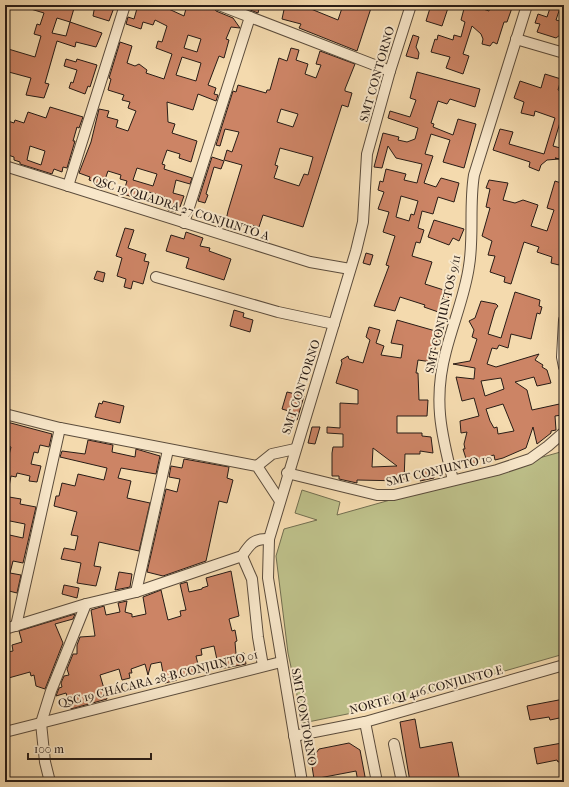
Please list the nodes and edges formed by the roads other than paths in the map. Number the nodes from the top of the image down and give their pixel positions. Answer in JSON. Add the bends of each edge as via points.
{"nodes":[{"id":1,"x":125,"y":5,"type":"edge"},
{"id":2,"x":219,"y":5,"type":"edge"},
{"id":3,"x":411,"y":5,"type":"edge"},
{"id":4,"x":527,"y":5,"type":"edge"},
{"id":5,"x":250,"y":17,"type":"junction"},
{"id":6,"x":516,"y":39,"type":"junction"},
{"id":7,"x":564,"y":53,"type":"edge"},
{"id":8,"x":390,"y":71,"type":"junction"},
{"id":9,"x":5,"y":166,"type":"edge"},
{"id":10,"x":68,"y":186,"type":"junction"},
{"id":11,"x":184,"y":223,"type":"junction"},
{"id":12,"x":350,"y":269,"type":"junction"},
{"id":13,"x":156,"y":277,"type":"dead end"},
{"id":14,"x":564,"y":320,"type":"edge"},
{"id":15,"x":334,"y":324,"type":"junction"},
{"id":16,"x":564,"y":367,"type":"edge"},
{"id":17,"x":5,"y":414,"type":"edge"},
{"id":18,"x":60,"y":428,"type":"junction"},
{"id":19,"x":564,"y":432,"type":"edge"},
{"id":20,"x":295,"y":449,"type":"junction"},
{"id":21,"x":168,"y":450,"type":"junction"},
{"id":22,"x":257,"y":466,"type":"junction"},
{"id":23,"x":287,"y":473,"type":"junction"},
{"id":24,"x":453,"y":480,"type":"junction"},
{"id":25,"x":280,"y":500,"type":"junction"},
{"id":26,"x":269,"y":539,"type":"junction"},
{"id":27,"x":242,"y":556,"type":"junction"},
{"id":28,"x":268,"y":578,"type":"junction"},
{"id":29,"x":252,"y":579,"type":"junction"},
{"id":30,"x":136,"y":592,"type":"junction"},
{"id":31,"x":86,"y":604,"type":"junction"},
{"id":32,"x":16,"y":626,"type":"junction"},
{"id":33,"x":5,"y":628,"type":"edge"},
{"id":34,"x":281,"y":662,"type":"junction"},
{"id":35,"x":564,"y":665,"type":"edge"},
{"id":36,"x":263,"y":666,"type":"junction"},
{"id":37,"x":41,"y":722,"type":"junction"},
{"id":38,"x":366,"y":722,"type":"junction"},
{"id":39,"x":5,"y":732,"type":"edge"},
{"id":40,"x":294,"y":736,"type":"junction"},
{"id":41,"x":394,"y":744,"type":"dead end"},
{"id":42,"x":50,"y":782,"type":"edge"},
{"id":43,"x":302,"y":782,"type":"edge"},
{"id":44,"x":376,"y":782,"type":"edge"},
{"id":45,"x":402,"y":782,"type":"edge"}],
"edges":[{"from":1,"to":10,"type":"street"},
{"from":2,"to":5,"type":"street"},
{"from":3,"to":8,"type":"street","name":"SMT CONTORNO"},
{"from":4,"to":6,"type":"street","name":"SMT CONJUNTOS 9/11"},
{"from":5,"to":8,"type":"street"},
{"from":5,"to":11,"type":"street"},
{"from":6,"to":7,"type":"street"},
{"from":6,"to":24,"type":"street","name":"SMT CONJUNTOS 9/11","via":[[474,175],[469,267],[445,353],[438,395],[442,436]]},
{"from":8,"to":12,"type":"street","name":"SMT CONTORNO","via":[[367,154],[362,222]]},
{"from":9,"to":10,"type":"street","name":"QSC 19 QUADRA 27 CONJUNTO A"},
{"from":10,"to":11,"type":"street","name":"QSC 19 QUADRA 27 CONJUNTO A"},
{"from":11,"to":12,"type":"street","name":"QSC 19 QUADRA 27 CONJUNTO A","via":[[310,262]]},
{"from":12,"to":15,"type":"street","name":"SMT CONTORNO"},
{"from":13,"to":15,"type":"street","via":[[278,312]]},
{"from":14,"to":16,"type":"street"},
{"from":15,"to":20,"type":"street","name":"SMT CONTORNO"},
{"from":17,"to":18,"type":"street"},
{"from":18,"to":21,"type":"street"},
{"from":18,"to":32,"type":"street"},
{"from":19,"to":24,"type":"street","name":"SMT CONJUNTO 10","via":[[530,459]]},
{"from":20,"to":22,"type":"street","via":[[272,454]]},
{"from":20,"to":23,"type":"street","name":"SMT CONTORNO"},
{"from":21,"to":22,"type":"street"},
{"from":21,"to":30,"type":"street"},
{"from":22,"to":25,"type":"street"},
{"from":23,"to":24,"type":"street","name":"SMT CONJUNTO 10","via":[[347,489],[386,496]]},
{"from":23,"to":25,"type":"street","name":"SMT CONTORNO"},
{"from":25,"to":26,"type":"street","name":"SMT CONTORNO"},
{"from":26,"to":27,"type":"street","via":[[260,538],[251,542]]},
{"from":26,"to":28,"type":"street","name":"SMT CONTORNO"},
{"from":27,"to":29,"type":"street"},
{"from":27,"to":30,"type":"street"},
{"from":28,"to":29,"type":"street"},
{"from":28,"to":34,"type":"street","name":"SMT CONTORNO"},
{"from":29,"to":36,"type":"street"},
{"from":30,"to":31,"type":"street"},
{"from":31,"to":32,"type":"street"},
{"from":31,"to":37,"type":"street","via":[[51,690]]},
{"from":32,"to":33,"type":"street"},
{"from":34,"to":36,"type":"street","name":"QSC 19 CHÁCARA 28-B CONJUNTO 01"},
{"from":34,"to":40,"type":"street","name":"SMT CONTORNO"},
{"from":35,"to":38,"type":"street","name":"NORTE QI 416 CONJUNTO E"},
{"from":36,"to":37,"type":"street","name":"QSC 19 CHÁCARA 28-B CONJUNTO 01"},
{"from":37,"to":39,"type":"street","name":"QSC 19 CHÁCARA 28-B CONJUNTO 01"},
{"from":37,"to":42,"type":"street"},
{"from":38,"to":40,"type":"street","name":"NORTE QI 416 CONJUNTO E"},
{"from":38,"to":44,"type":"street"},
{"from":40,"to":43,"type":"street","name":"SMT CONTORNO"},
{"from":41,"to":45,"type":"street"}]}
